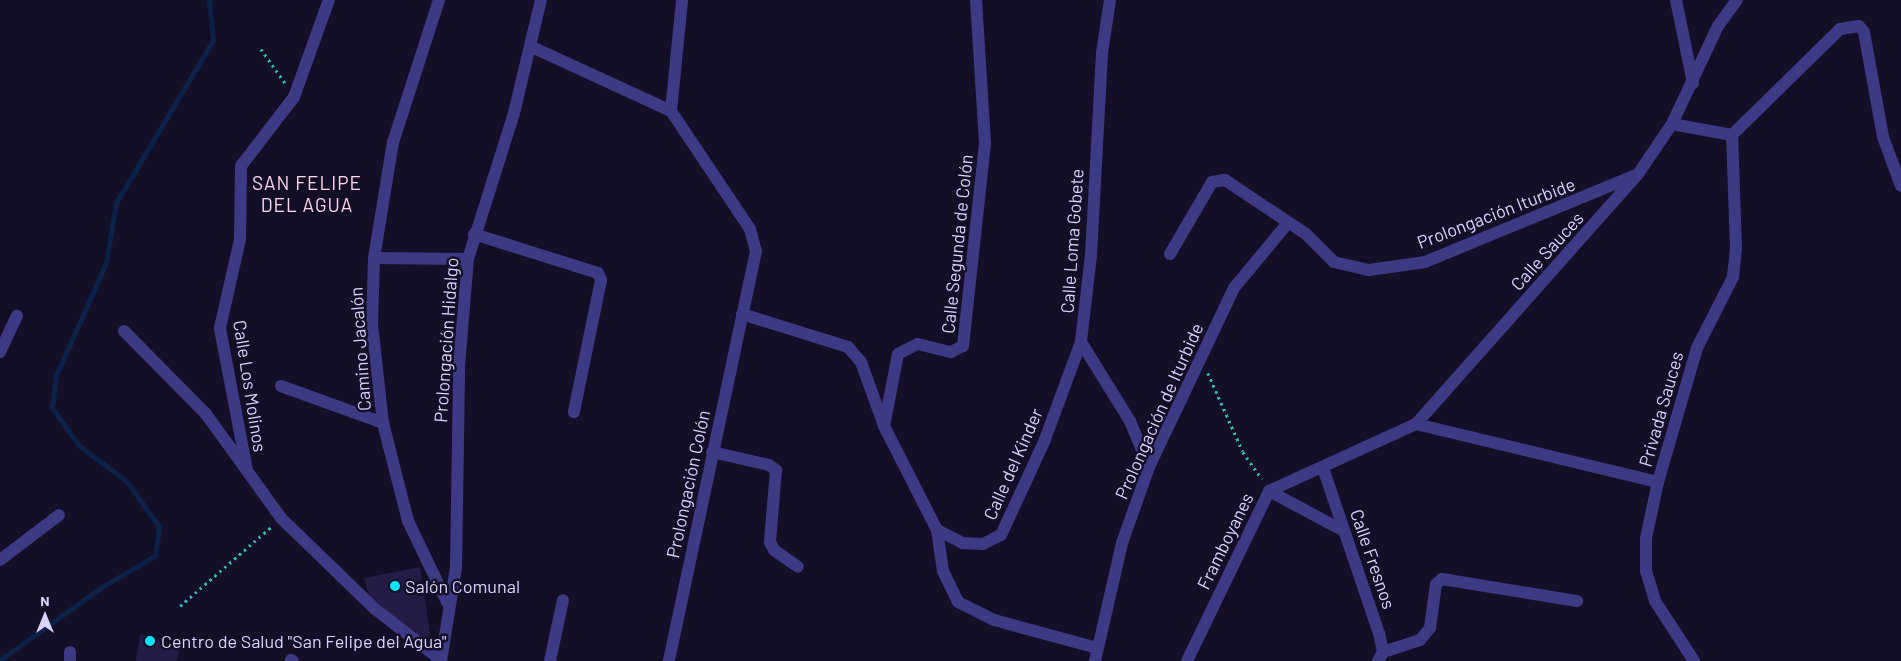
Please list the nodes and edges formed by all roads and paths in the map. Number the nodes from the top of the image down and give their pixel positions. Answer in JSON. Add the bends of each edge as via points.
{"nodes":[{"id":1,"x":318,"y":0,"type":"edge"},
{"id":2,"x":329,"y":0,"type":"edge"},
{"id":3,"x":439,"y":0,"type":"edge"},
{"id":4,"x":541,"y":0,"type":"edge"},
{"id":5,"x":682,"y":0,"type":"edge"},
{"id":6,"x":976,"y":0,"type":"edge"},
{"id":7,"x":1110,"y":0,"type":"edge"},
{"id":8,"x":1676,"y":0,"type":"edge"},
{"id":9,"x":1725,"y":0,"type":"edge"},
{"id":10,"x":1737,"y":0,"type":"edge"},
{"id":11,"x":322,"y":26,"type":"junction"},
{"id":12,"x":1718,"y":26,"type":"junction"},
{"id":13,"x":532,"y":47,"type":"junction"},
{"id":14,"x":261,"y":49,"type":"dead end"},
{"id":15,"x":1692,"y":83,"type":"junction"},
{"id":16,"x":294,"y":97,"type":"junction"},
{"id":17,"x":671,"y":111,"type":"junction"},
{"id":18,"x":1672,"y":124,"type":"junction"},
{"id":19,"x":1732,"y":135,"type":"junction"},
{"id":20,"x":1638,"y":174,"type":"junction"},
{"id":21,"x":1901,"y":186,"type":"edge"},
{"id":22,"x":1287,"y":224,"type":"junction"},
{"id":23,"x":474,"y":234,"type":"junction"},
{"id":24,"x":1170,"y":254,"type":"dead end"},
{"id":25,"x":374,"y":258,"type":"junction"},
{"id":26,"x":468,"y":259,"type":"junction"},
{"id":27,"x":742,"y":314,"type":"junction"},
{"id":28,"x":17,"y":316,"type":"dead end"},
{"id":29,"x":124,"y":331,"type":"dead end"},
{"id":30,"x":1081,"y":342,"type":"junction"},
{"id":31,"x":1204,"y":349,"type":"junction"},
{"id":32,"x":0,"y":352,"type":"edge"},
{"id":33,"x":281,"y":386,"type":"dead end"},
{"id":34,"x":574,"y":412,"type":"dead end"},
{"id":35,"x":383,"y":424,"type":"junction"},
{"id":36,"x":1416,"y":424,"type":"junction"},
{"id":37,"x":884,"y":426,"type":"junction"},
{"id":38,"x":712,"y":452,"type":"junction"},
{"id":39,"x":1149,"y":467,"type":"junction"},
{"id":40,"x":1324,"y":468,"type":"junction"},
{"id":41,"x":246,"y":470,"type":"junction"},
{"id":42,"x":1658,"y":482,"type":"junction"},
{"id":43,"x":1269,"y":491,"type":"junction"},
{"id":44,"x":59,"y":515,"type":"dead end"},
{"id":45,"x":281,"y":518,"type":"junction"},
{"id":46,"x":936,"y":530,"type":"junction"},
{"id":47,"x":1344,"y":531,"type":"junction"},
{"id":48,"x":0,"y":560,"type":"edge"},
{"id":49,"x":798,"y":567,"type":"dead end"},
{"id":50,"x":563,"y":600,"type":"dead end"},
{"id":51,"x":1577,"y":601,"type":"dead end"},
{"id":52,"x":447,"y":602,"type":"junction"},
{"id":53,"x":180,"y":606,"type":"dead end"},
{"id":54,"x":1097,"y":648,"type":"junction"},
{"id":55,"x":1381,"y":657,"type":"edge"},
{"id":56,"x":441,"y":660,"type":"edge"},
{"id":57,"x":550,"y":661,"type":"edge"},
{"id":58,"x":669,"y":661,"type":"edge"},
{"id":59,"x":1094,"y":661,"type":"edge"},
{"id":60,"x":1188,"y":661,"type":"edge"},
{"id":61,"x":1694,"y":661,"type":"edge"}],
"edges":[{"from":1,"to":11,"type":"street"},
{"from":2,"to":11,"type":"street","name":"Calle Los Molinos"},
{"from":3,"to":25,"type":"street","name":"Camino Jacalón","via":[[393,142]]},
{"from":4,"to":13,"type":"street","name":"Prolongación Hidalgo"},
{"from":5,"to":17,"type":"street"},
{"from":6,"to":37,"type":"street","name":"Calle Segunda de Colón","via":[[985,143],[963,346],[951,352],[918,344],[898,354]]},
{"from":7,"to":30,"type":"street","name":"Calle Loma Gobete","via":[[1102,53],[1092,255]]},
{"from":8,"to":15,"type":"street"},
{"from":9,"to":12,"type":"street"},
{"from":10,"to":12,"type":"street","name":"Calle Sauces"},
{"from":11,"to":16,"type":"street","name":"Calle Los Molinos"},
{"from":12,"to":15,"type":"street","name":"Calle Sauces"},
{"from":13,"to":17,"type":"street"},
{"from":13,"to":23,"type":"street","name":"Prolongación Hidalgo"},
{"from":14,"to":16,"type":"path"},
{"from":15,"to":18,"type":"street","name":"Calle Sauces"},
{"from":16,"to":41,"type":"street","name":"Calle Los Molinos","via":[[243,158],[240,239],[221,307],[221,338]]},
{"from":17,"to":27,"type":"street","name":"Prolongación Colón","via":[[750,229],[756,251]]},
{"from":18,"to":19,"type":"street"},
{"from":18,"to":20,"type":"street","name":"Calle Sauces"},
{"from":19,"to":21,"type":"street","via":[[1840,29],[1858,26],[1864,32],[1883,137]]},
{"from":19,"to":42,"type":"street","name":"Privada Sauces","via":[[1736,248],[1733,278],[1697,348]]},
{"from":20,"to":22,"type":"street","name":"Prolongación Iturbide","via":[[1425,262],[1369,270],[1334,262],[1306,234]]},
{"from":20,"to":36,"type":"street","name":"Calle Sauces"},
{"from":22,"to":24,"type":"street","name":"Prolongación Iturbide","via":[[1225,180],[1212,182]]},
{"from":22,"to":31,"type":"street","name":"Prolongación de Iturbide","via":[[1234,288]]},
{"from":23,"to":26,"type":"street","name":"Prolongación Hidalgo"},
{"from":23,"to":34,"type":"street","via":[[598,273],[601,280]]},
{"from":25,"to":26,"type":"street"},
{"from":25,"to":35,"type":"street","name":"Camino Jacalón","via":[[372,324]]},
{"from":26,"to":52,"type":"street","name":"Prolongación Hidalgo","via":[[459,366],[456,567]]},
{"from":27,"to":37,"type":"street","via":[[848,347],[861,362]]},
{"from":27,"to":38,"type":"street","name":"Prolongación Colón"},
{"from":28,"to":32,"type":"street"},
{"from":29,"to":41,"type":"street","name":"Calle Los Molinos","via":[[206,414]]},
{"from":30,"to":39,"type":"street","via":[[1130,421]]},
{"from":30,"to":46,"type":"street","name":"Calle del Kinder","via":[[1044,442],[1001,535],[982,544],[963,543]]},
{"from":31,"to":39,"type":"street","name":"Prolongación de Iturbide"},
{"from":31,"to":43,"type":"path","via":[[1208,374],[1243,452]]},
{"from":33,"to":35,"type":"street"},
{"from":35,"to":52,"type":"street","name":"Camino Jacalón","via":[[408,521]]},
{"from":36,"to":40,"type":"street","name":"Calle Sauces"},
{"from":36,"to":42,"type":"street","name":"Privada Sauces"},
{"from":37,"to":46,"type":"street"},
{"from":38,"to":49,"type":"street","via":[[769,465],[776,470],[770,542],[774,550]]},
{"from":38,"to":58,"type":"street","name":"Prolongación Colón"},
{"from":39,"to":54,"type":"street","name":"Prolongación de Iturbide","via":[[1122,543]]},
{"from":40,"to":43,"type":"street","name":"Framboyanes"},
{"from":40,"to":47,"type":"street","name":"Calle Fresnos"},
{"from":41,"to":45,"type":"street"},
{"from":42,"to":61,"type":"street","via":[[1646,538],[1646,570],[1655,601]]},
{"from":43,"to":47,"type":"street"},
{"from":43,"to":60,"type":"street","name":"Framboyanes"},
{"from":44,"to":48,"type":"street"},
{"from":45,"to":53,"type":"path"},
{"from":45,"to":56,"type":"street","via":[[375,609]]},
{"from":46,"to":54,"type":"street","via":[[943,571],[958,602],[994,620]]},
{"from":47,"to":55,"type":"street","name":"Calle Fresnos"},
{"from":50,"to":57,"type":"street"},
{"from":51,"to":55,"type":"street","via":[[1442,580],[1436,584],[1430,628],[1420,640]]},
{"from":52,"to":56,"type":"street","name":"Prolongación Hidalgo"},
{"from":54,"to":59,"type":"street","name":"Prolongación de Iturbide"}]}
